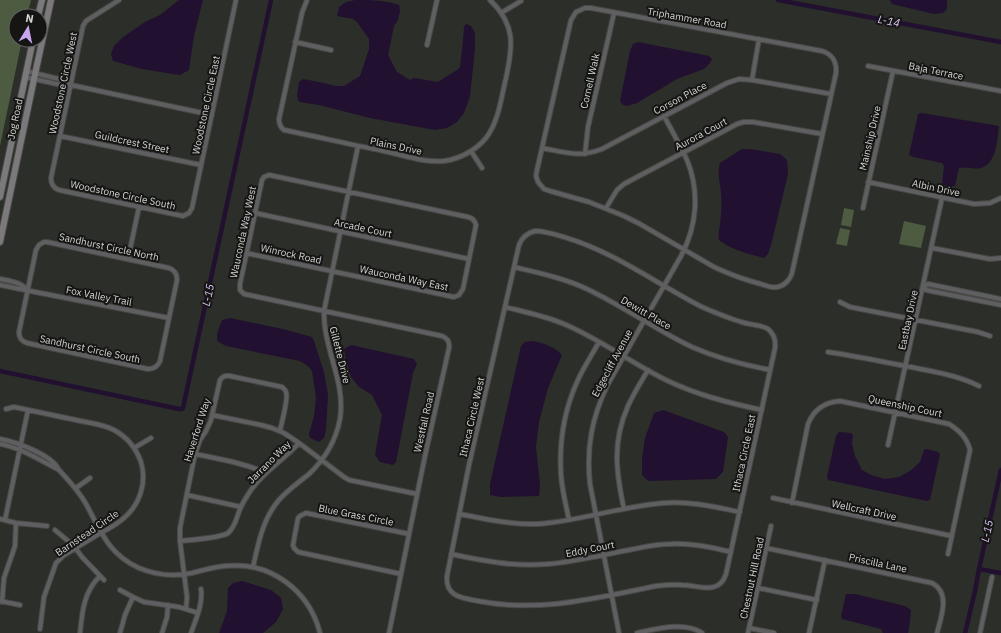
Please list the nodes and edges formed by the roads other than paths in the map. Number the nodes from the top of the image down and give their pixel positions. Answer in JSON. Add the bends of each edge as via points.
{"nodes":[{"id":1,"x":51,"y":0,"type":"edge"},
{"id":2,"x":119,"y":0,"type":"edge"},
{"id":3,"x":236,"y":0,"type":"edge"},
{"id":4,"x":307,"y":0,"type":"edge"},
{"id":5,"x":437,"y":0,"type":"edge"},
{"id":6,"x":490,"y":0,"type":"edge"},
{"id":7,"x":521,"y":1,"type":"dead end"},
{"id":8,"x":502,"y":13,"type":"junction"},
{"id":9,"x":614,"y":13,"type":"junction"},
{"id":10,"x":759,"y":39,"type":"junction"},
{"id":11,"x":295,"y":42,"type":"junction"},
{"id":12,"x":427,"y":45,"type":"dead end"},
{"id":13,"x":31,"y":48,"type":"edge"},
{"id":14,"x":331,"y":50,"type":"dead end"},
{"id":15,"x":868,"y":66,"type":"dead end"},
{"id":16,"x":893,"y":71,"type":"junction"},
{"id":17,"x":25,"y":74,"type":"junction"},
{"id":18,"x":34,"y":76,"type":"junction"},
{"id":19,"x":752,"y":80,"type":"junction"},
{"id":20,"x":71,"y":86,"type":"junction"},
{"id":21,"x":1001,"y":91,"type":"edge"},
{"id":22,"x":831,"y":94,"type":"junction"},
{"id":23,"x":212,"y":115,"type":"junction"},
{"id":24,"x":664,"y":116,"type":"junction"},
{"id":25,"x":822,"y":134,"type":"junction"},
{"id":26,"x":60,"y":136,"type":"junction"},
{"id":27,"x":358,"y":146,"type":"junction"},
{"id":28,"x":542,"y":148,"type":"junction"},
{"id":29,"x":471,"y":151,"type":"junction"},
{"id":30,"x":683,"y":152,"type":"junction"},
{"id":31,"x":585,"y":154,"type":"junction"},
{"id":32,"x":201,"y":165,"type":"junction"},
{"id":33,"x":482,"y":168,"type":"dead end"},
{"id":34,"x":868,"y":182,"type":"junction"},
{"id":35,"x":54,"y":186,"type":"joint"},
{"id":36,"x":349,"y":191,"type":"junction"},
{"id":37,"x":0,"y":197,"type":"edge"},
{"id":38,"x":942,"y":198,"type":"junction"},
{"id":39,"x":1001,"y":198,"type":"edge"},
{"id":40,"x":139,"y":207,"type":"junction"},
{"id":41,"x":606,"y":208,"type":"junction"},
{"id":42,"x":863,"y":208,"type":"dead end"},
{"id":43,"x":189,"y":213,"type":"joint"},
{"id":44,"x":255,"y":213,"type":"junction"},
{"id":45,"x":340,"y":231,"type":"junction"},
{"id":46,"x":0,"y":242,"type":"edge"},
{"id":47,"x":932,"y":248,"type":"junction"},
{"id":48,"x":684,"y":250,"type":"junction"},
{"id":49,"x":246,"y":253,"type":"junction"},
{"id":50,"x":1001,"y":258,"type":"edge"},
{"id":51,"x":128,"y":259,"type":"junction"},
{"id":52,"x":469,"y":259,"type":"junction"},
{"id":53,"x":514,"y":267,"type":"junction"},
{"id":54,"x":332,"y":271,"type":"junction"},
{"id":55,"x":0,"y":279,"type":"edge"},
{"id":56,"x":0,"y":285,"type":"edge"},
{"id":57,"x":664,"y":285,"type":"junction"},
{"id":58,"x":923,"y":287,"type":"junction"},
{"id":59,"x":27,"y":291,"type":"junction"},
{"id":60,"x":1001,"y":299,"type":"edge"},
{"id":61,"x":840,"y":302,"type":"dead end"},
{"id":62,"x":1001,"y":305,"type":"edge"},
{"id":63,"x":505,"y":307,"type":"junction"},
{"id":64,"x":324,"y":311,"type":"junction"},
{"id":65,"x":169,"y":318,"type":"junction"},
{"id":66,"x":916,"y":319,"type":"junction"},
{"id":67,"x":644,"y":321,"type":"junction"},
{"id":68,"x":990,"y":336,"type":"dead end"},
{"id":69,"x":599,"y":342,"type":"junction"},
{"id":70,"x":828,"y":352,"type":"dead end"},
{"id":71,"x":624,"y":356,"type":"junction"},
{"id":72,"x":906,"y":366,"type":"junction"},
{"id":73,"x":648,"y":370,"type":"junction"},
{"id":74,"x":770,"y":370,"type":"junction"},
{"id":75,"x":979,"y":386,"type":"dead end"},
{"id":76,"x":6,"y":409,"type":"dead end"},
{"id":77,"x":28,"y":410,"type":"junction"},
{"id":78,"x":762,"y":410,"type":"junction"},
{"id":79,"x":895,"y":412,"type":"junction"},
{"id":80,"x":212,"y":415,"type":"junction"},
{"id":81,"x":280,"y":431,"type":"junction"},
{"id":82,"x":151,"y":438,"type":"dead end"},
{"id":83,"x":0,"y":439,"type":"edge"},
{"id":84,"x":299,"y":443,"type":"junction"},
{"id":85,"x":0,"y":444,"type":"edge"},
{"id":86,"x":888,"y":445,"type":"dead end"},
{"id":87,"x":20,"y":448,"type":"junction"},
{"id":88,"x":134,"y":448,"type":"junction"},
{"id":89,"x":195,"y":454,"type":"junction"},
{"id":90,"x":322,"y":460,"type":"junction"},
{"id":91,"x":266,"y":473,"type":"junction"},
{"id":92,"x":90,"y":478,"type":"dead end"},
{"id":93,"x":76,"y":488,"type":"junction"},
{"id":94,"x":417,"y":494,"type":"junction"},
{"id":95,"x":187,"y":495,"type":"junction"},
{"id":96,"x":773,"y":498,"type":"dead end"},
{"id":97,"x":792,"y":503,"type":"junction"},
{"id":98,"x":241,"y":507,"type":"junction"},
{"id":99,"x":624,"y":509,"type":"junction"},
{"id":100,"x":740,"y":512,"type":"junction"},
{"id":101,"x":460,"y":514,"type":"junction"},
{"id":102,"x":596,"y":514,"type":"junction"},
{"id":103,"x":2,"y":520,"type":"edge"},
{"id":104,"x":569,"y":520,"type":"junction"},
{"id":105,"x":16,"y":523,"type":"junction"},
{"id":106,"x":47,"y":526,"type":"dead end"},
{"id":107,"x":771,"y":526,"type":"dead end"},
{"id":108,"x":55,"y":530,"type":"dead end"},
{"id":109,"x":101,"y":533,"type":"junction"},
{"id":110,"x":409,"y":534,"type":"junction"},
{"id":111,"x":952,"y":536,"type":"junction"},
{"id":112,"x":180,"y":541,"type":"junction"},
{"id":113,"x":76,"y":548,"type":"junction"},
{"id":114,"x":766,"y":548,"type":"junction"},
{"id":115,"x":731,"y":552,"type":"junction"},
{"id":116,"x":451,"y":554,"type":"junction"},
{"id":117,"x":604,"y":554,"type":"junction"},
{"id":118,"x":948,"y":554,"type":"dead end"},
{"id":119,"x":825,"y":560,"type":"junction"},
{"id":120,"x":253,"y":567,"type":"junction"},
{"id":121,"x":184,"y":574,"type":"junction"},
{"id":122,"x":401,"y":574,"type":"junction"},
{"id":123,"x":100,"y":576,"type":"junction"},
{"id":124,"x":992,"y":577,"type":"dead end"},
{"id":125,"x":104,"y":580,"type":"dead end"},
{"id":126,"x":201,"y":588,"type":"dead end"},
{"id":127,"x":758,"y":588,"type":"junction"},
{"id":128,"x":120,"y":590,"type":"dead end"},
{"id":129,"x":612,"y":595,"type":"junction"},
{"id":130,"x":133,"y":597,"type":"junction"},
{"id":131,"x":816,"y":600,"type":"junction"},
{"id":132,"x":1,"y":601,"type":"edge"},
{"id":133,"x":20,"y":605,"type":"dead end"},
{"id":134,"x":168,"y":605,"type":"junction"},
{"id":135,"x":186,"y":609,"type":"junction"},
{"id":136,"x":198,"y":613,"type":"junction"},
{"id":137,"x":668,"y":627,"type":"junction"},
{"id":138,"x":749,"y":628,"type":"junction"},
{"id":139,"x":40,"y":629,"type":"dead end"},
{"id":140,"x":80,"y":633,"type":"edge"},
{"id":141,"x":120,"y":633,"type":"edge"},
{"id":142,"x":162,"y":633,"type":"edge"},
{"id":143,"x":191,"y":633,"type":"edge"},
{"id":144,"x":320,"y":633,"type":"edge"},
{"id":145,"x":389,"y":633,"type":"edge"},
{"id":146,"x":619,"y":633,"type":"edge"},
{"id":147,"x":637,"y":633,"type":"edge"},
{"id":148,"x":667,"y":633,"type":"edge"},
{"id":149,"x":702,"y":633,"type":"edge"},
{"id":150,"x":748,"y":633,"type":"edge"},
{"id":151,"x":774,"y":633,"type":"edge"},
{"id":152,"x":809,"y":633,"type":"edge"},
{"id":153,"x":937,"y":633,"type":"edge"},
{"id":154,"x":980,"y":633,"type":"edge"}],
"edges":[{"from":1,"to":18,"type":"main road","name":"Jog Road"},
{"from":2,"to":20,"type":"street","name":"Woodstone Circle West","via":[[84,23]]},
{"from":3,"to":23,"type":"street","name":"Woodstone Circle East"},
{"from":4,"to":11,"type":"street","name":"Plains Drive"},
{"from":5,"to":12,"type":"street"},
{"from":6,"to":8,"type":"street","name":"Plains Drive"},
{"from":7,"to":8,"type":"street"},
{"from":8,"to":29,"type":"street","name":"Plains Drive","via":[[511,39],[511,54],[498,115],[485,138]]},
{"from":9,"to":10,"type":"street","name":"Triphammer Road"},
{"from":9,"to":28,"type":"street","name":"Triphammer Road","via":[[585,8],[572,17]]},
{"from":9,"to":31,"type":"street","name":"Cornell Walk","via":[[588,127]]},
{"from":10,"to":19,"type":"street"},
{"from":10,"to":22,"type":"street","name":"Triphammer Road","via":[[822,51],[830,55],[836,70]]},
{"from":11,"to":14,"type":"street"},
{"from":11,"to":27,"type":"street","name":"Plains Drive","via":[[279,119],[280,125],[284,130]]},
{"from":13,"to":17,"type":"main road","name":"Jog Road"},
{"from":15,"to":16,"type":"street","name":"Baja Terrace"},
{"from":16,"to":21,"type":"street","name":"Baja Terrace"},
{"from":16,"to":34,"type":"street","name":"Mainship Drive"},
{"from":17,"to":18,"type":"street"},
{"from":17,"to":37,"type":"main road","name":"Jog Road"},
{"from":18,"to":20,"type":"street"},
{"from":18,"to":46,"type":"main road","name":"Jog Road"},
{"from":19,"to":22,"type":"street","name":"Corson Place"},
{"from":19,"to":24,"type":"street","name":"Corson Place","via":[[738,79],[727,83]]},
{"from":20,"to":23,"type":"street"},
{"from":20,"to":26,"type":"street","name":"Woodstone Circle West"},
{"from":22,"to":25,"type":"street","name":"Triphammer Road"},
{"from":23,"to":32,"type":"street","name":"Woodstone Circle East"},
{"from":24,"to":30,"type":"street","name":"Edgecliff Avenue"},
{"from":24,"to":31,"type":"street","name":"Corson Place","via":[[602,149]]},
{"from":25,"to":30,"type":"street","name":"Aurora Court","via":[[746,122],[737,124]]},
{"from":25,"to":48,"type":"street","name":"Triphammer Road","via":[[790,279],[780,286],[773,287],[753,282],[714,267]]},
{"from":26,"to":32,"type":"street","name":"Guildcrest Street"},
{"from":26,"to":35,"type":"street","name":"Woodstone Circle West","via":[[51,178]]},
{"from":27,"to":29,"type":"street","name":"Plains Drive","via":[[438,161],[450,160]]},
{"from":27,"to":36,"type":"street","name":"Gillette Drive"},
{"from":28,"to":31,"type":"street","name":"Corson Place","via":[[570,154]]},
{"from":28,"to":41,"type":"street","name":"Triphammer Road","via":[[536,173],[542,187]]},
{"from":29,"to":33,"type":"street"},
{"from":30,"to":41,"type":"street","name":"Aurora Court","via":[[621,186]]},
{"from":30,"to":48,"type":"street","name":"Edgecliff Avenue","via":[[693,180],[696,202],[692,229]]},
{"from":32,"to":43,"type":"street","name":"Woodstone Circle East"},
{"from":34,"to":38,"type":"street","name":"Albin Drive"},
{"from":34,"to":42,"type":"street","name":"Mainship Drive"},
{"from":35,"to":40,"type":"street","name":"Woodstone Circle South","via":[[59,190]]},
{"from":36,"to":44,"type":"street","name":"Wauconda Way West","via":[[269,175],[262,180]]},
{"from":36,"to":45,"type":"street","name":"Gillette Drive"},
{"from":36,"to":52,"type":"street","name":"Wauconda Way East","via":[[471,218],[476,225]]},
{"from":38,"to":39,"type":"street","name":"Albin Drive","via":[[974,204],[990,203]]},
{"from":38,"to":47,"type":"street","name":"Eastbay Drive"},
{"from":40,"to":43,"type":"street","name":"Woodstone Circle South","via":[[180,216]]},
{"from":40,"to":51,"type":"street"},
{"from":41,"to":48,"type":"street","name":"Triphammer Road","via":[[640,224]]},
{"from":44,"to":45,"type":"street","name":"Arcade Court"},
{"from":44,"to":49,"type":"street","name":"Wauconda Way West"},
{"from":45,"to":52,"type":"street","name":"Arcade Court"},
{"from":45,"to":54,"type":"street","name":"Gillette Drive"},
{"from":47,"to":50,"type":"street","via":[[990,260]]},
{"from":47,"to":58,"type":"street","name":"Eastbay Drive"},
{"from":48,"to":57,"type":"street","name":"Edgecliff Avenue"},
{"from":49,"to":54,"type":"street","name":"Winrock Road"},
{"from":49,"to":64,"type":"street","name":"Wauconda Way West","via":[[240,284],[240,290],[244,294]]},
{"from":51,"to":59,"type":"street","name":"Sandhurst Circle North","via":[[44,242],[36,250]]},
{"from":51,"to":65,"type":"street","name":"Sandhurst Circle North","via":[[169,268],[176,273],[177,280]]},
{"from":52,"to":54,"type":"street","name":"Wauconda Way East","via":[[461,292],[454,297]]},
{"from":53,"to":57,"type":"street","name":"Ithaca Circle West","via":[[522,239],[529,233],[538,231],[591,246]]},
{"from":53,"to":63,"type":"street","name":"Ithaca Circle West"},
{"from":53,"to":67,"type":"street","name":"Dewitt Place","via":[[572,283]]},
{"from":54,"to":64,"type":"street","name":"Gillette Drive"},
{"from":55,"to":59,"type":"street","name":"Fox Valley Trail","via":[[16,282]]},
{"from":56,"to":59,"type":"street","name":"Fox Valley Trail"},
{"from":57,"to":67,"type":"street","name":"Edgecliff Avenue"},
{"from":57,"to":74,"type":"street","name":"Ithaca Circle East","via":[[703,307],[746,323],[765,327],[770,331],[776,345]]},
{"from":58,"to":60,"type":"street","via":[[928,284]]},
{"from":58,"to":62,"type":"street","via":[[926,290]]},
{"from":58,"to":66,"type":"street","name":"Eastbay Drive"},
{"from":59,"to":65,"type":"street","name":"Fox Valley Trail"},
{"from":59,"to":65,"type":"street","name":"Sandhurst Circle South","via":[[19,332],[24,342],[148,369],[159,364]]},
{"from":61,"to":66,"type":"street","via":[[850,307]]},
{"from":63,"to":69,"type":"street","via":[[551,319]]},
{"from":63,"to":101,"type":"street","name":"Ithaca Circle West"},
{"from":64,"to":90,"type":"street","name":"Gillette Drive","via":[[324,328],[338,378],[341,406],[337,431]]},
{"from":64,"to":94,"type":"street","name":"Westfall Road","via":[[442,336],[449,342]]},
{"from":66,"to":68,"type":"street"},
{"from":66,"to":72,"type":"street","name":"Eastbay Drive"},
{"from":67,"to":71,"type":"street","name":"Edgecliff Avenue"},
{"from":67,"to":74,"type":"street","name":"Dewitt Place","via":[[708,354]]},
{"from":69,"to":71,"type":"street"},
{"from":69,"to":104,"type":"street","via":[[577,382],[563,427],[561,475]]},
{"from":70,"to":72,"type":"street"},
{"from":71,"to":73,"type":"street"},
{"from":71,"to":102,"type":"street","name":"Edgecliff Avenue","via":[[602,395],[591,431],[589,471]]},
{"from":72,"to":75,"type":"street","via":[[952,376]]},
{"from":72,"to":79,"type":"street","name":"Eastbay Drive"},
{"from":73,"to":78,"type":"street","via":[[697,393]]},
{"from":73,"to":99,"type":"street","via":[[628,406],[618,439],[618,477]]},
{"from":74,"to":78,"type":"street","name":"Ithaca Circle East"},
{"from":76,"to":77,"type":"street","name":"Barnstead Circle","via":[[14,407]]},
{"from":77,"to":87,"type":"street"},
{"from":77,"to":88,"type":"street","name":"Barnstead Circle","via":[[107,427],[126,438]]},
{"from":78,"to":100,"type":"street","name":"Ithaca Circle East"},
{"from":79,"to":86,"type":"street","name":"Eastbay Drive"},
{"from":79,"to":97,"type":"street","name":"Queenship Court","via":[[840,401],[820,407],[808,424]]},
{"from":79,"to":111,"type":"street","name":"Queenship Court","via":[[949,424],[964,436],[968,444],[969,456]]},
{"from":80,"to":81,"type":"street"},
{"from":80,"to":81,"type":"street","name":"Haverford Way","via":[[220,380],[224,376],[282,387],[287,398]]},
{"from":80,"to":89,"type":"street","name":"Haverford Way"},
{"from":81,"to":84,"type":"street"},
{"from":82,"to":88,"type":"street"},
{"from":83,"to":87,"type":"street"},
{"from":84,"to":90,"type":"street"},
{"from":84,"to":91,"type":"street","name":"Jarrano Way"},
{"from":85,"to":87,"type":"street"},
{"from":87,"to":93,"type":"street","via":[[42,454],[55,464]]},
{"from":87,"to":103,"type":"street"},
{"from":88,"to":109,"type":"street","name":"Barnstead Circle","via":[[143,472],[139,497],[125,518]]},
{"from":89,"to":91,"type":"street","via":[[246,465]]},
{"from":89,"to":95,"type":"street","name":"Haverford Way"},
{"from":90,"to":94,"type":"street","via":[[349,480]]},
{"from":90,"to":120,"type":"street","name":"Gillette Drive","via":[[283,496],[270,513],[260,536]]},
{"from":91,"to":98,"type":"street","name":"Jarrano Way","via":[[252,488]]},
{"from":92,"to":93,"type":"street"},
{"from":93,"to":109,"type":"street"},
{"from":94,"to":110,"type":"street","name":"Westfall Road"},
{"from":95,"to":98,"type":"street"},
{"from":95,"to":112,"type":"street","name":"Haverford Way"},
{"from":96,"to":97,"type":"street","name":"Wellcraft Drive"},
{"from":97,"to":111,"type":"street","name":"Wellcraft Drive"},
{"from":98,"to":112,"type":"street","name":"Jarrano Way","via":[[233,528],[226,534]]},
{"from":99,"to":100,"type":"street","via":[[651,504],[679,503]]},
{"from":99,"to":102,"type":"street"},
{"from":100,"to":115,"type":"street","name":"Ithaca Circle East"},
{"from":101,"to":104,"type":"street","via":[[523,524]]},
{"from":101,"to":116,"type":"street","name":"Ithaca Circle West"},
{"from":102,"to":104,"type":"street"},
{"from":102,"to":117,"type":"street","name":"Edgecliff Avenue"},
{"from":103,"to":105,"type":"street"},
{"from":105,"to":106,"type":"street"},
{"from":105,"to":132,"type":"street","via":[[15,546],[4,578]]},
{"from":107,"to":114,"type":"street","name":"Chestnut Hill Road"},
{"from":108,"to":113,"type":"street"},
{"from":109,"to":113,"type":"street","name":"Barnstead Circle"},
{"from":109,"to":121,"type":"street","via":[[117,553],[137,567],[163,575]]},
{"from":110,"to":122,"type":"street","name":"Westfall Road"},
{"from":110,"to":122,"type":"street","name":"Blue Grass Circle","via":[[306,513],[298,518],[293,542],[298,552]]},
{"from":111,"to":118,"type":"street","name":"Queenship Court"},
{"from":112,"to":121,"type":"street","name":"Haverford Way"},
{"from":113,"to":123,"type":"street"},
{"from":113,"to":139,"type":"street","name":"Barnstead Circle","via":[[61,558],[55,566],[44,597]]},
{"from":114,"to":119,"type":"street","name":"Priscilla Lane"},
{"from":114,"to":127,"type":"street","name":"Chestnut Hill Road"},
{"from":115,"to":117,"type":"street","name":"Eddy Court","via":[[699,545],[670,544]]},
{"from":115,"to":129,"type":"street","name":"Ithaca Circle East","via":[[725,577],[714,587],[668,585]]},
{"from":116,"to":117,"type":"street","name":"Eddy Court","via":[[497,563],[528,565],[566,562]]},
{"from":116,"to":129,"type":"street","name":"Ithaca Circle West","via":[[447,583],[451,592],[461,598],[530,606]]},
{"from":117,"to":129,"type":"street","name":"Edgecliff Avenue"},
{"from":119,"to":131,"type":"street"},
{"from":119,"to":153,"type":"street","name":"Priscilla Lane","via":[[935,584],[942,592],[944,601]]},
{"from":120,"to":121,"type":"street","via":[[216,567]]},
{"from":120,"to":144,"type":"street","via":[[269,572],[290,584],[310,607]]},
{"from":121,"to":135,"type":"street","name":"Haverford Way"},
{"from":122,"to":145,"type":"street","name":"Westfall Road"},
{"from":123,"to":125,"type":"street"},
{"from":123,"to":140,"type":"street","via":[[91,586],[84,606]]},
{"from":124,"to":154,"type":"street"},
{"from":126,"to":136,"type":"street","via":[[202,598]]},
{"from":127,"to":131,"type":"street"},
{"from":127,"to":138,"type":"street","name":"Chestnut Hill Road"},
{"from":128,"to":130,"type":"street"},
{"from":129,"to":146,"type":"street","name":"Edgecliff Avenue"},
{"from":130,"to":134,"type":"street","via":[[144,602]]},
{"from":130,"to":141,"type":"street","via":[[124,615]]},
{"from":131,"to":152,"type":"street"},
{"from":132,"to":133,"type":"street"},
{"from":134,"to":135,"type":"street"},
{"from":134,"to":142,"type":"street"},
{"from":135,"to":136,"type":"street"},
{"from":136,"to":143,"type":"street"},
{"from":137,"to":147,"type":"street"},
{"from":137,"to":148,"type":"street"},
{"from":137,"to":149,"type":"street","via":[[684,627]]},
{"from":138,"to":150,"type":"street","name":"Chestnut Hill Road"},
{"from":138,"to":151,"type":"street"}]}
